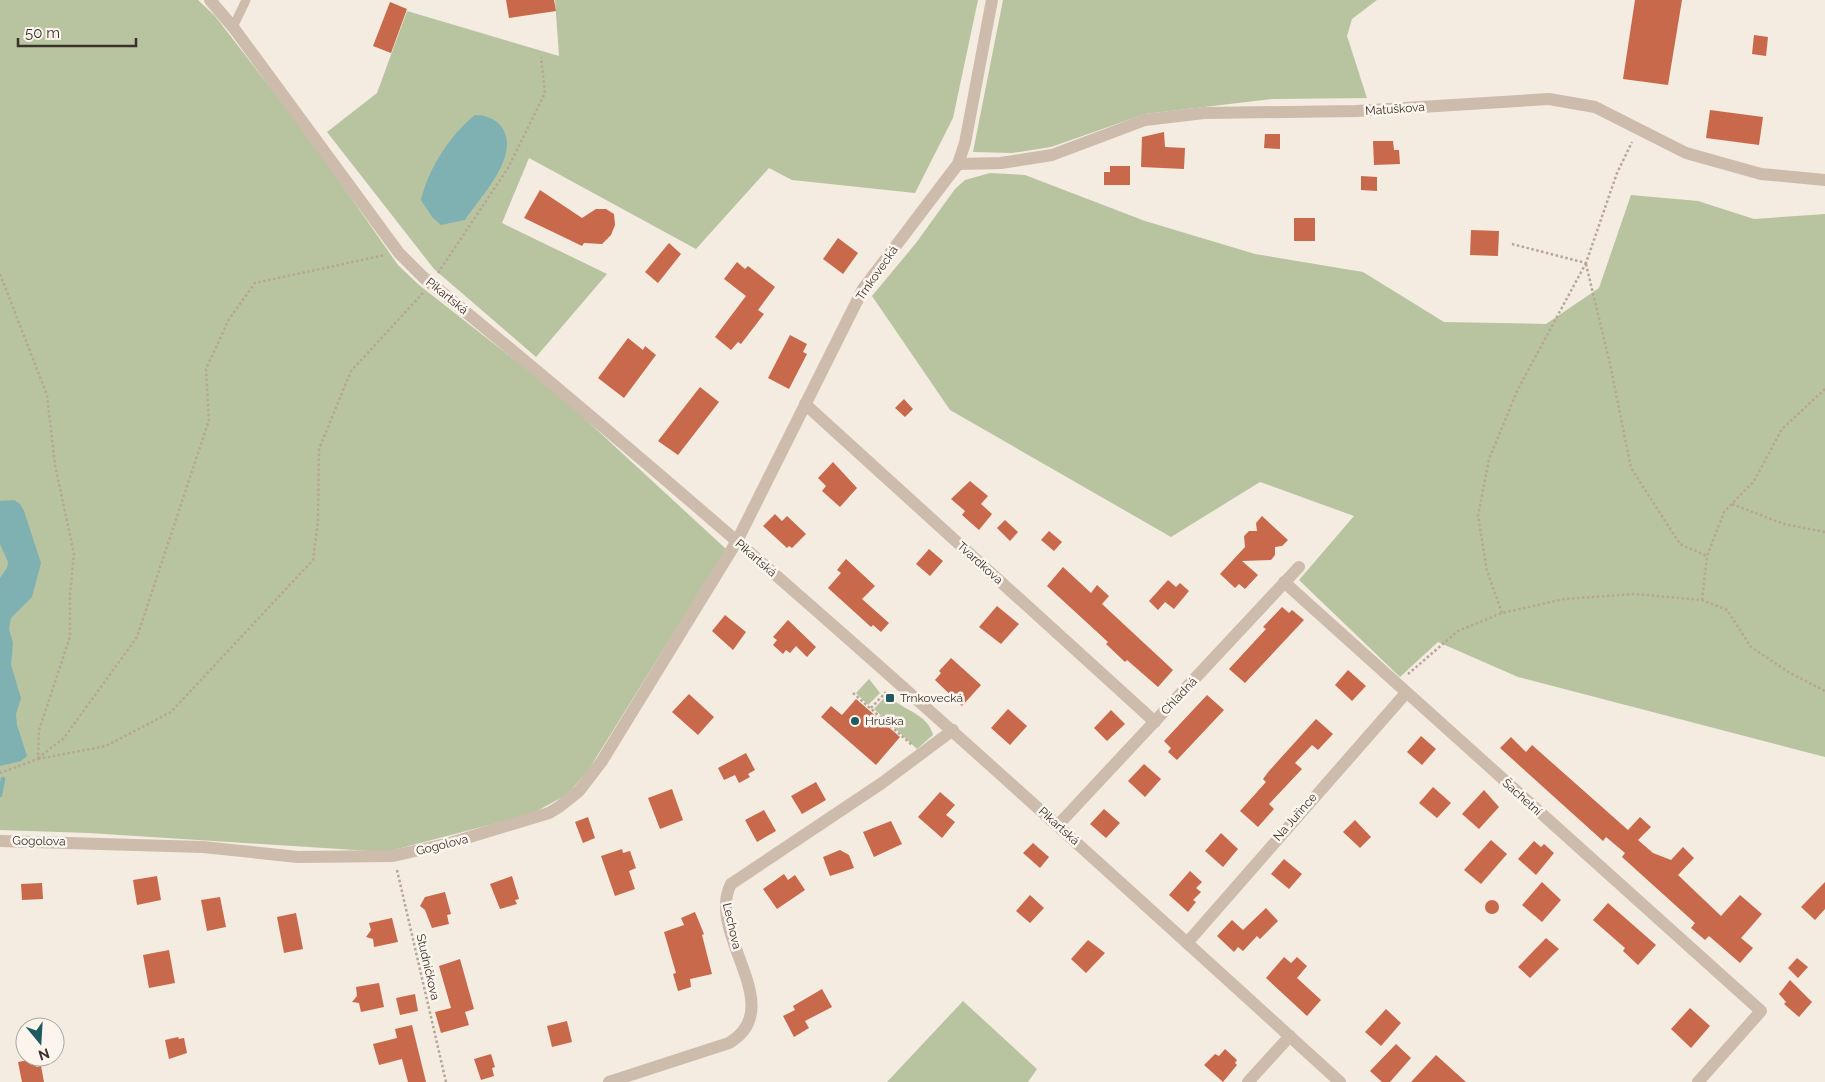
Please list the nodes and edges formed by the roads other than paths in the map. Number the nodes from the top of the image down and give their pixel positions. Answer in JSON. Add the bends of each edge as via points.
{"nodes":[{"id":1,"x":210,"y":0,"type":"edge"},
{"id":2,"x":246,"y":0,"type":"edge"},
{"id":3,"x":992,"y":0,"type":"edge"},
{"id":4,"x":233,"y":27,"type":"junction"},
{"id":5,"x":958,"y":164,"type":"junction"},
{"id":6,"x":1825,"y":180,"type":"edge"},
{"id":7,"x":805,"y":404,"type":"junction"},
{"id":8,"x":737,"y":542,"type":"junction"},
{"id":9,"x":1299,"y":566,"type":"dead end"},
{"id":10,"x":1284,"y":582,"type":"junction"},
{"id":11,"x":1402,"y":688,"type":"junction"},
{"id":12,"x":1155,"y":722,"type":"junction"},
{"id":13,"x":953,"y":730,"type":"junction"},
{"id":14,"x":1058,"y":826,"type":"junction"},
{"id":15,"x":0,"y":841,"type":"edge"},
{"id":16,"x":1187,"y":942,"type":"junction"},
{"id":17,"x":1290,"y":1036,"type":"junction"},
{"id":18,"x":609,"y":1082,"type":"edge"},
{"id":19,"x":1248,"y":1082,"type":"edge"},
{"id":20,"x":1340,"y":1082,"type":"edge"},
{"id":21,"x":1698,"y":1082,"type":"edge"}],
"edges":[{"from":1,"to":4,"type":"street","name":"Pikartská"},
{"from":2,"to":4,"type":"lane"},
{"from":3,"to":5,"type":"street","name":"Trnkovecká"},
{"from":4,"to":8,"type":"street","name":"Pikartská","via":[[399,253],[431,284],[580,405]]},
{"from":5,"to":6,"type":"street","name":"Matuškova","via":[[1001,163],[1052,154],[1145,120],[1204,113],[1356,111],[1550,99],[1595,107],[1695,156],[1762,174]]},
{"from":5,"to":7,"type":"street","name":"Trnkovecká","via":[[863,289]]},
{"from":7,"to":8,"type":"street","name":"Trnkovecká"},
{"from":7,"to":12,"type":"street","name":"Tvardkova"},
{"from":8,"to":13,"type":"street","name":"Pikartská"},
{"from":8,"to":15,"type":"street","name":"Gogolova","via":[[598,766],[569,800],[538,817],[394,856],[298,857],[203,847]]},
{"from":9,"to":10,"type":"street","name":"Chladná"},
{"from":10,"to":11,"type":"street","name":"Šachetní"},
{"from":10,"to":12,"type":"street","name":"Chladná"},
{"from":11,"to":16,"type":"street","name":"Na Juřince"},
{"from":11,"to":21,"type":"street","name":"Šachetní","via":[[1761,1011]]},
{"from":12,"to":14,"type":"street","name":"Chladná"},
{"from":13,"to":14,"type":"street","name":"Pikartská"},
{"from":13,"to":18,"type":"street","name":"Lechova","via":[[882,783],[731,884],[726,898],[727,914],[752,1005],[745,1031],[728,1044]]},
{"from":14,"to":16,"type":"street","name":"Pikartská"},
{"from":16,"to":17,"type":"street","name":"Pikartská"},
{"from":17,"to":19,"type":"street"},
{"from":17,"to":20,"type":"street","name":"Pikartská"}]}
